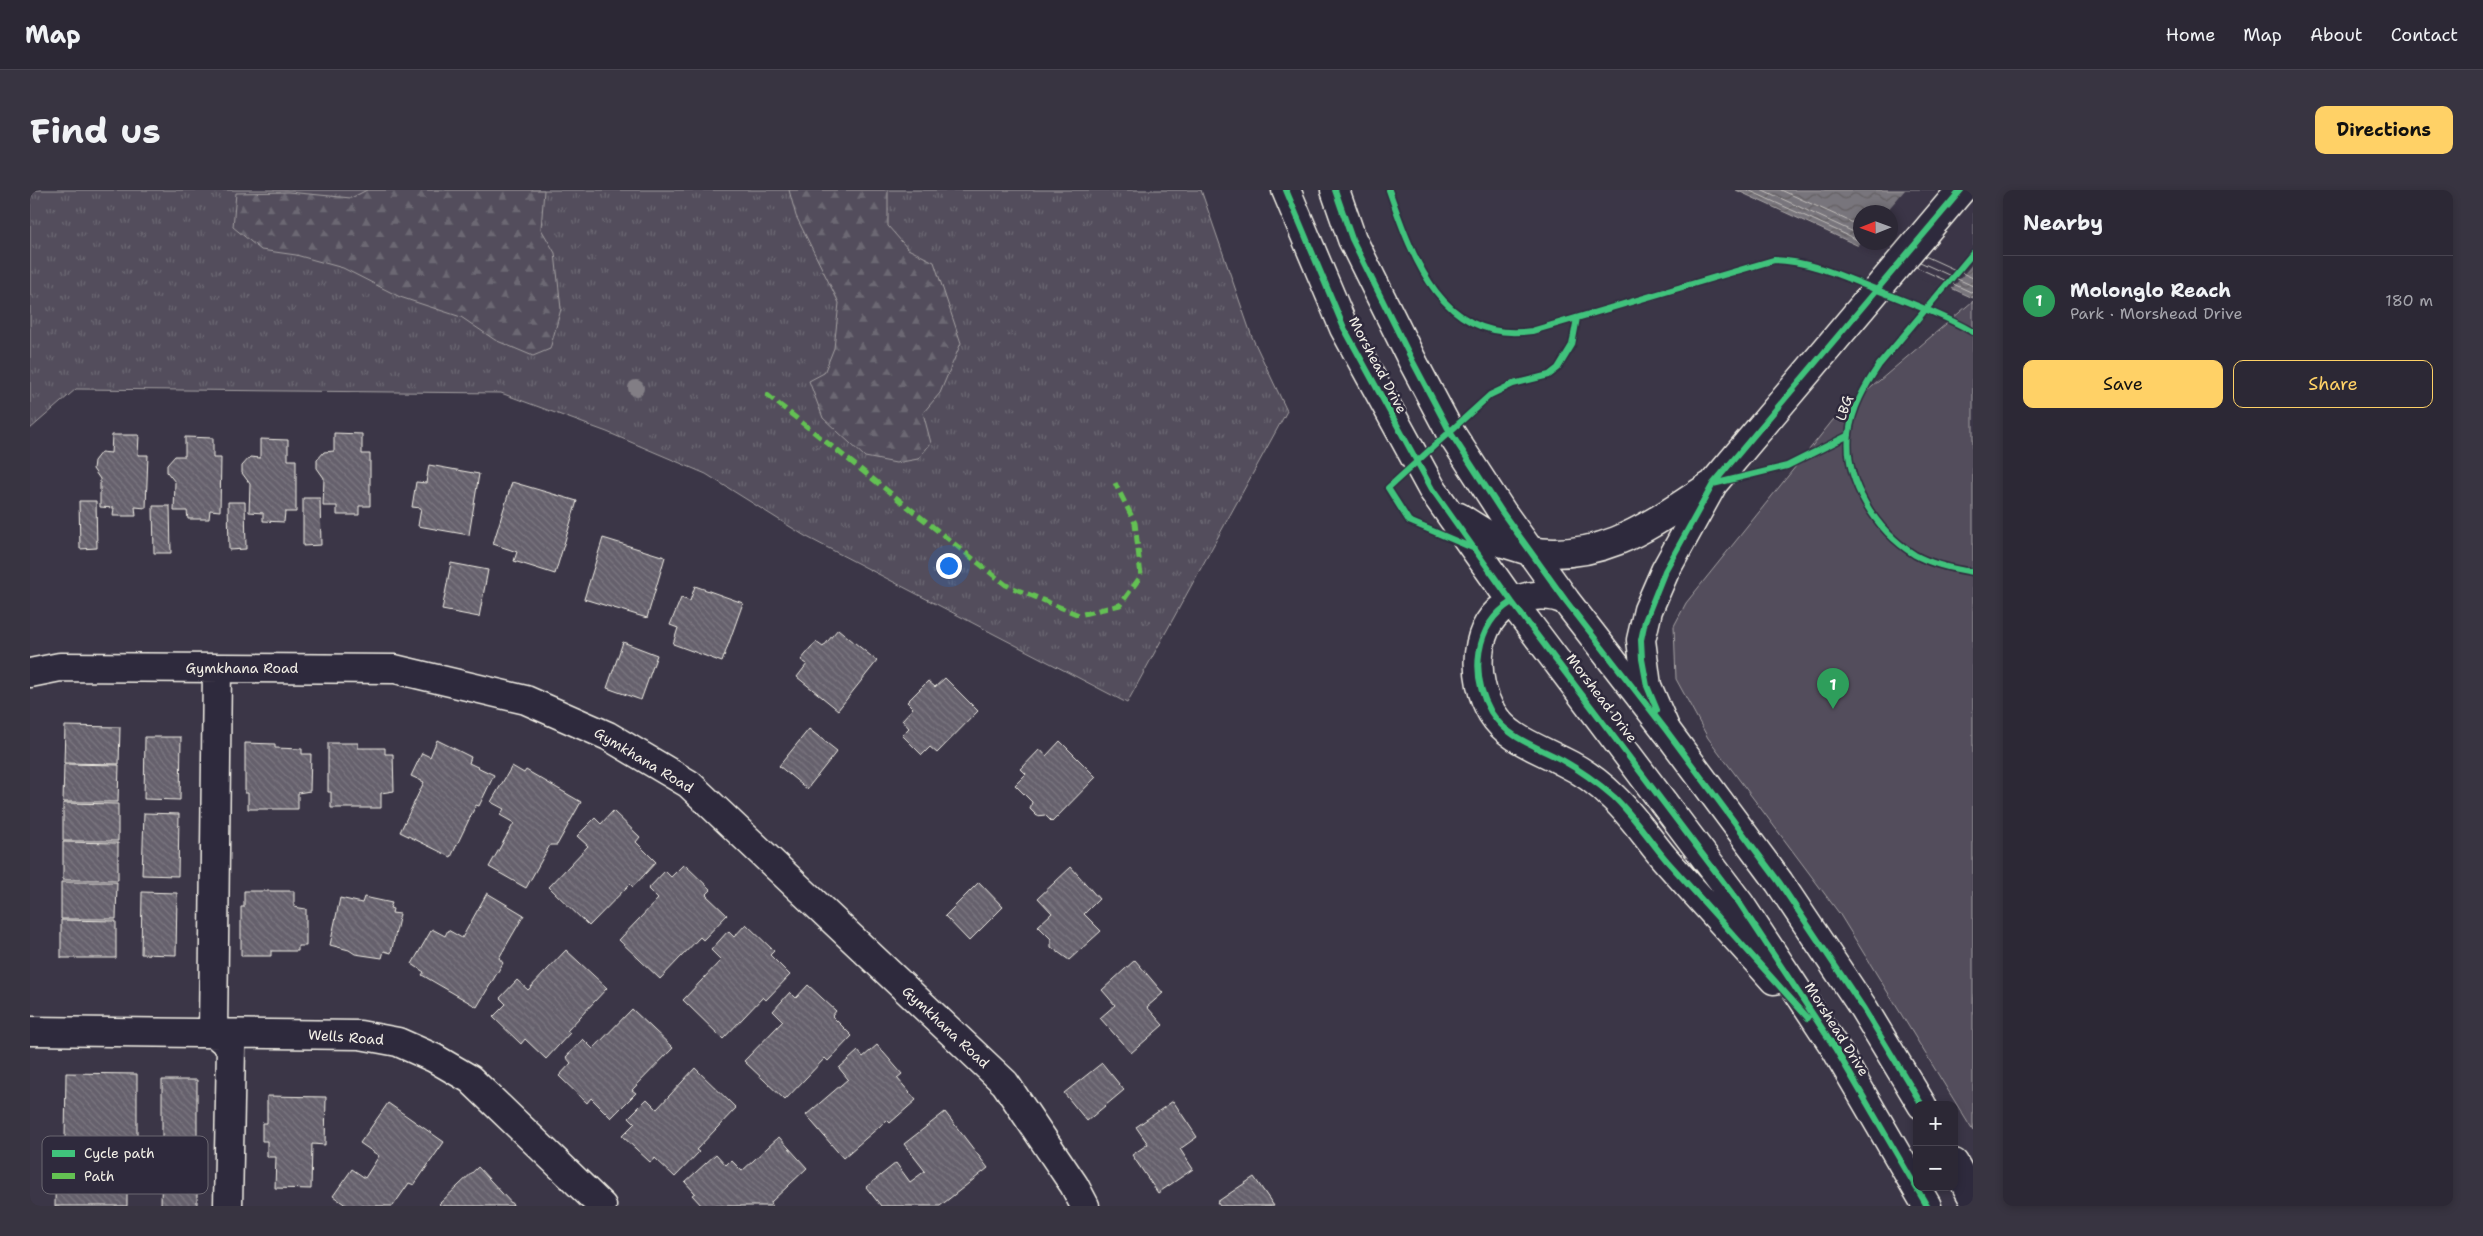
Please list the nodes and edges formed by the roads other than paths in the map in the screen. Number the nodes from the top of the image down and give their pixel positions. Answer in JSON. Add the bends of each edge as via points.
{"nodes":[{"id":1,"x":1286,"y":190,"type":"edge"},
{"id":2,"x":1335,"y":190,"type":"edge"},
{"id":3,"x":1962,"y":190,"type":"edge"},
{"id":4,"x":1713,"y":484,"type":"junction"},
{"id":5,"x":1432,"y":489,"type":"junction"},
{"id":6,"x":1529,"y":551,"type":"junction"},
{"id":7,"x":1566,"y":601,"type":"junction"},
{"id":8,"x":1512,"y":602,"type":"junction"},
{"id":9,"x":217,"y":668,"type":"junction"},
{"id":10,"x":30,"y":673,"type":"edge"},
{"id":11,"x":1666,"y":730,"type":"junction"},
{"id":12,"x":30,"y":1031,"type":"edge"},
{"id":13,"x":213,"y":1032,"type":"junction"},
{"id":14,"x":1835,"y":1048,"type":"junction"},
{"id":15,"x":1920,"y":1101,"type":"edge"},
{"id":16,"x":1958,"y":1170,"type":"edge"},
{"id":17,"x":1973,"y":1198,"type":"edge"},
{"id":18,"x":228,"y":1206,"type":"edge"},
{"id":19,"x":602,"y":1206,"type":"edge"},
{"id":20,"x":1085,"y":1206,"type":"edge"},
{"id":21,"x":1927,"y":1206,"type":"edge"}],
"edges":[{"from":1,"to":5,"type":"main road","name":"Morshead Drive","via":[[1344,328]]},
{"from":2,"to":6,"type":"main road","via":[[1352,239],[1450,432]]},
{"from":3,"to":4,"type":"main road"},
{"from":4,"to":6,"type":"main road","via":[[1617,542],[1581,552],[1552,554]]},
{"from":4,"to":11,"type":"main road","via":[[1665,572],[1648,610],[1643,631],[1642,659],[1647,686]]},
{"from":5,"to":6,"type":"main road","via":[[1472,527],[1497,541]]},
{"from":5,"to":8,"type":"main road","name":"Morshead Drive"},
{"from":6,"to":7,"type":"main road"},
{"from":7,"to":8,"type":"main road","via":[[1545,595]]},
{"from":7,"to":11,"type":"main road"},
{"from":8,"to":14,"type":"main road","name":"Morshead Drive","via":[[1740,904]]},
{"from":8,"to":14,"type":"main road","via":[[1494,618],[1485,632],[1479,653],[1480,682],[1486,703],[1498,721],[1513,736],[1577,769],[1614,798]]},
{"from":9,"to":10,"type":"main road","name":"Gymkhana Road","via":[[60,667]]},
{"from":9,"to":13,"type":"main road"},
{"from":9,"to":20,"type":"main road","name":"Gymkhana Road","via":[[395,669],[526,700],[608,736],[689,784],[1005,1084]]},
{"from":11,"to":15,"type":"main road","via":[[1780,882],[1864,1009]]},
{"from":12,"to":13,"type":"main road","name":"Wells Road"},
{"from":13,"to":18,"type":"main road","via":[[231,1047]]},
{"from":13,"to":19,"type":"main road","name":"Wells Road","via":[[360,1035],[398,1042],[434,1058],[470,1079]]},
{"from":14,"to":21,"type":"main road","name":"Morshead Drive"},
{"from":16,"to":17,"type":"main road"}]}
